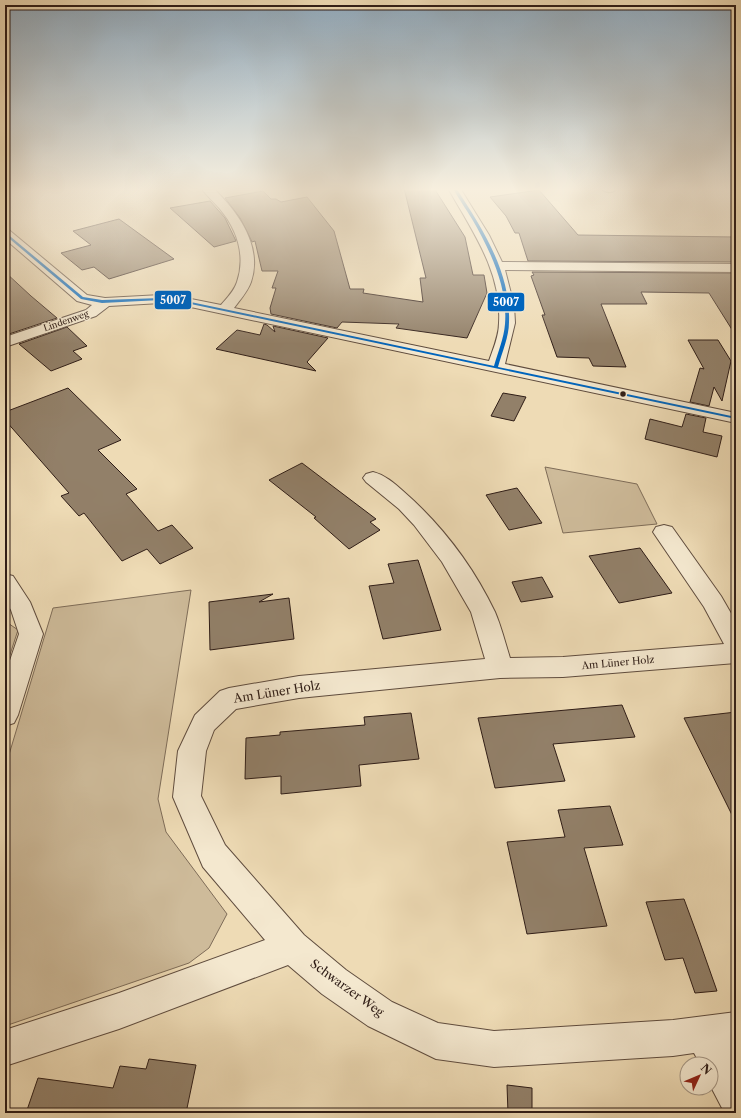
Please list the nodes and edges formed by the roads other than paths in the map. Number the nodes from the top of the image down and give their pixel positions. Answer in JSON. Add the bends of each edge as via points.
{"nodes":[{"id":1,"x":13,"y":240,"type":"edge"},
{"id":2,"x":243,"y":240,"type":"edge"},
{"id":3,"x":484,"y":240,"type":"edge"},
{"id":4,"x":496,"y":266,"type":"junction"},
{"id":5,"x":736,"y":268,"type":"edge"},
{"id":6,"x":105,"y":302,"type":"junction"},
{"id":7,"x":225,"y":310,"type":"junction"},
{"id":8,"x":5,"y":342,"type":"edge"},
{"id":9,"x":496,"y":367,"type":"junction"},
{"id":10,"x":736,"y":418,"type":"edge"},
{"id":11,"x":374,"y":478,"type":"dead end"},
{"id":12,"x":664,"y":532,"type":"dead end"},
{"id":13,"x":5,"y":582,"type":"edge"},
{"id":14,"x":736,"y":644,"type":"edge"},
{"id":15,"x":736,"y":653,"type":"edge"},
{"id":16,"x":500,"y":668,"type":"junction"},
{"id":17,"x":5,"y":715,"type":"edge"},
{"id":18,"x":292,"y":947,"type":"junction"},
{"id":19,"x":720,"y":1032,"type":"edge"},
{"id":20,"x":5,"y":1048,"type":"edge"},
{"id":21,"x":736,"y":1097,"type":"edge"}],
"edges":[{"from":1,"to":6,"type":"street","via":[[75,293],[92,301]]},
{"from":2,"to":7,"type":"street","via":[[248,253],[244,283]]},
{"from":3,"to":4,"type":"street"},
{"from":4,"to":5,"type":"street"},
{"from":4,"to":9,"type":"street","via":[[506,305],[507,324]]},
{"from":6,"to":7,"type":"street","via":[[161,299]]},
{"from":6,"to":8,"type":"street","name":"Lindenweg","via":[[91,313]]},
{"from":7,"to":9,"type":"street"},
{"from":9,"to":10,"type":"street"},
{"from":11,"to":16,"type":"street","via":[[414,512],[452,556],[483,613]]},
{"from":12,"to":14,"type":"street","via":[[713,602]]},
{"from":13,"to":17,"type":"street","via":[[22,608],[31,634]]},
{"from":15,"to":16,"type":"street","name":"Am Lüner Holz","via":[[563,667]]},
{"from":16,"to":18,"type":"street","name":"Am Lüner Holz","via":[[299,687],[229,699],[204,723],[192,751],[187,797],[214,856]]},
{"from":18,"to":19,"type":"street","name":"Schwarzer Weg","via":[[334,982],[380,1014],[436,1041],[494,1049],[673,1038]]},
{"from":18,"to":20,"type":"street","via":[[119,1011]]},
{"from":19,"to":21,"type":"street","name":"Schwarzer Weg"}]}
